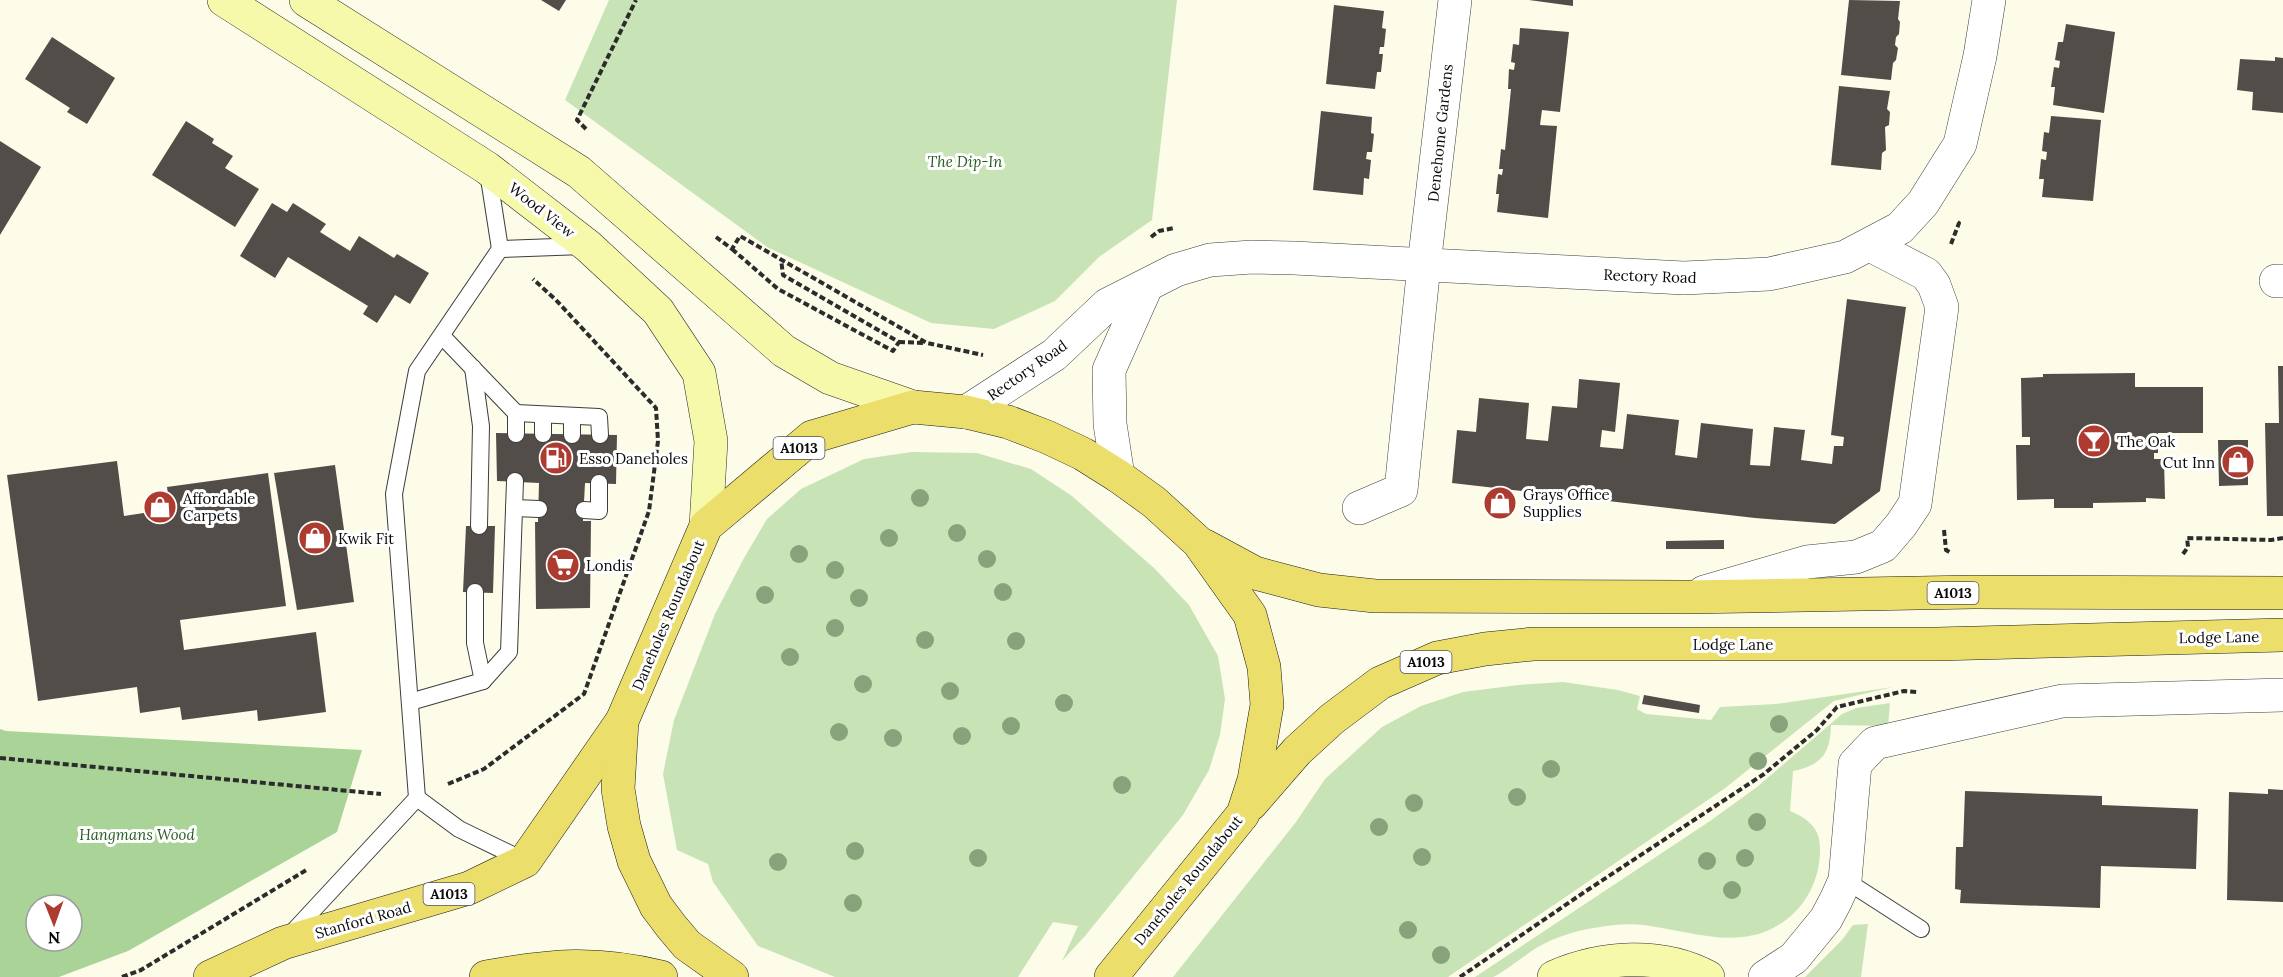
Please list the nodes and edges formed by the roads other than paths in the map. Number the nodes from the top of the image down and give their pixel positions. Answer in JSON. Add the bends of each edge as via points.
{"nodes":[{"id":1,"x":224,"y":0,"type":"edge"},
{"id":2,"x":306,"y":0,"type":"edge"},
{"id":3,"x":1455,"y":0,"type":"edge"},
{"id":4,"x":1989,"y":0,"type":"edge"},
{"id":5,"x":488,"y":168,"type":"junction"},
{"id":6,"x":1870,"y":245,"type":"junction"},
{"id":7,"x":588,"y":246,"type":"junction"},
{"id":8,"x":500,"y":249,"type":"junction"},
{"id":9,"x":1424,"y":265,"type":"junction"},
{"id":10,"x":1146,"y":287,"type":"junction"},
{"id":11,"x":442,"y":336,"type":"junction"},
{"id":12,"x":473,"y":368,"type":"junction"},
{"id":13,"x":913,"y":407,"type":"junction"},
{"id":14,"x":966,"y":412,"type":"junction"},
{"id":15,"x":516,"y":413,"type":"junction"},
{"id":16,"x":543,"y":415,"type":"junction"},
{"id":17,"x":572,"y":417,"type":"junction"},
{"id":18,"x":516,"y":434,"type":"dead end"},
{"id":19,"x":543,"y":434,"type":"dead end"},
{"id":20,"x":572,"y":435,"type":"dead end"},
{"id":21,"x":600,"y":435,"type":"dead end"},
{"id":22,"x":1118,"y":476,"type":"junction"},
{"id":23,"x":515,"y":481,"type":"dead end"},
{"id":24,"x":599,"y":483,"type":"dead end"},
{"id":25,"x":514,"y":508,"type":"junction"},
{"id":26,"x":1359,"y":508,"type":"dead end"},
{"id":27,"x":539,"y":509,"type":"dead end"},
{"id":28,"x":584,"y":510,"type":"dead end"},
{"id":29,"x":479,"y":526,"type":"dead end"},
{"id":30,"x":706,"y":526,"type":"junction"},
{"id":31,"x":1198,"y":542,"type":"junction"},
{"id":32,"x":476,"y":592,"type":"dead end"},
{"id":33,"x":2283,"y":592,"type":"edge"},
{"id":34,"x":1688,"y":597,"type":"junction"},
{"id":35,"x":2283,"y":635,"type":"edge"},
{"id":36,"x":483,"y":681,"type":"junction"},
{"id":37,"x":2283,"y":695,"type":"edge"},
{"id":38,"x":410,"y":702,"type":"junction"},
{"id":39,"x":622,"y":721,"type":"junction"},
{"id":40,"x":417,"y":798,"type":"junction"},
{"id":41,"x":1242,"y":813,"type":"junction"},
{"id":42,"x":525,"y":861,"type":"junction"},
{"id":43,"x":1845,"y":880,"type":"junction"},
{"id":44,"x":1921,"y":929,"type":"dead end"},
{"id":45,"x":284,"y":943,"type":"junction"},
{"id":46,"x":210,"y":977,"type":"edge"},
{"id":47,"x":486,"y":977,"type":"edge"},
{"id":48,"x":661,"y":977,"type":"edge"},
{"id":49,"x":732,"y":977,"type":"edge"},
{"id":50,"x":1111,"y":977,"type":"edge"},
{"id":51,"x":1554,"y":977,"type":"edge"},
{"id":52,"x":1708,"y":977,"type":"edge"},
{"id":53,"x":1765,"y":977,"type":"edge"}],
"edges":[{"from":1,"to":5,"type":"main road","name":"Wood View"},
{"from":2,"to":13,"type":"main road","via":[[579,172],[783,351],[830,378]]},
{"from":3,"to":9,"type":"street","name":"Denehome Gardens"},
{"from":4,"to":6,"type":"street","name":"Rectory Road","via":[[1960,144],[1923,203],[1900,228]]},
{"from":5,"to":7,"type":"main road","name":"Wood View"},
{"from":5,"to":8,"type":"lane"},
{"from":6,"to":9,"type":"street","name":"Rectory Road","via":[[1845,257],[1808,266],[1727,277]]},
{"from":6,"to":34,"type":"street","via":[[1926,274],[1942,307],[1915,504],[1882,546],[1856,556],[1807,561]]},
{"from":7,"to":8,"type":"lane"},
{"from":7,"to":30,"type":"main road","name":"Wood View","via":[[658,311],[699,372],[711,441]]},
{"from":8,"to":11,"type":"lane"},
{"from":9,"to":10,"type":"street","name":"Rectory Road","via":[[1252,257],[1210,260],[1176,270]]},
{"from":9,"to":26,"type":"street","name":"Denehome Gardens","via":[[1401,490]]},
{"from":10,"to":14,"type":"street","name":"Rectory Road","via":[[1107,305],[1054,355]]},
{"from":10,"to":22,"type":"street","via":[[1109,370],[1110,424]]},
{"from":11,"to":12,"type":"lane"},
{"from":11,"to":38,"type":"lane","via":[[417,371],[394,494]]},
{"from":12,"to":15,"type":"lane"},
{"from":12,"to":29,"type":"lane","via":[[481,426]]},
{"from":13,"to":14,"type":"main road","name":"Daneholes Roundabout","number":"A1013"},
{"from":13,"to":30,"type":"main road","name":"Daneholes Roundabout","number":"A1013","via":[[812,437]]},
{"from":14,"to":22,"type":"main road","name":"Daneholes Roundabout","number":"A1013","via":[[1047,437]]},
{"from":15,"to":16,"type":"lane"},
{"from":15,"to":18,"type":"lane"},
{"from":16,"to":17,"type":"lane"},
{"from":16,"to":19,"type":"lane"},
{"from":17,"to":20,"type":"lane"},
{"from":17,"to":21,"type":"lane","via":[[599,417]]},
{"from":22,"to":31,"type":"main road","name":"Daneholes Roundabout","number":"A1013"},
{"from":23,"to":25,"type":"lane"},
{"from":24,"to":28,"type":"lane","via":[[599,511]]},
{"from":25,"to":27,"type":"lane"},
{"from":25,"to":36,"type":"lane","via":[[509,652]]},
{"from":30,"to":39,"type":"main road","name":"Daneholes Roundabout","number":"A1013"},
{"from":31,"to":34,"type":"main road","number":"A1013","via":[[1255,573],[1347,594]]},
{"from":31,"to":41,"type":"main road","name":"Daneholes Roundabout","number":"A1013","via":[[1250,615],[1264,667],[1267,705],[1262,744]]},
{"from":32,"to":36,"type":"lane","via":[[475,643]]},
{"from":33,"to":34,"type":"main road","number":"A1013"},
{"from":35,"to":41,"type":"main road","name":"Lodge Lane","number":"A1013","via":[[1937,644],[1533,644],[1485,649],[1437,658],[1380,683],[1297,751]]},
{"from":36,"to":38,"type":"lane"},
{"from":37,"to":43,"type":"street","via":[[2062,700],[1875,743],[1855,764]]},
{"from":38,"to":40,"type":"lane"},
{"from":39,"to":42,"type":"main road","name":"Stanford Road","number":"A1013"},
{"from":39,"to":49,"type":"main road","name":"Daneholes Roundabout","number":"A1013","via":[[618,789],[634,861],[656,906],[687,945]]},
{"from":40,"to":42,"type":"lane","via":[[459,829]]},
{"from":40,"to":45,"type":"lane"},
{"from":41,"to":50,"type":"main road","name":"Daneholes Roundabout","number":"A1013"},
{"from":42,"to":45,"type":"main road","name":"Stanford Road","number":"A1013","via":[[469,888]]},
{"from":43,"to":44,"type":"lane"},
{"from":43,"to":53,"type":"street","via":[[1826,919],[1811,939],[1794,958]]},
{"from":45,"to":46,"type":"main road","name":"Stanford Road","number":"A1013"},
{"from":47,"to":48,"type":"main road","via":[[538,967],[588,965]]},
{"from":51,"to":52,"type":"main road","via":[[1606,962],[1636,959],[1666,962]]}]}
